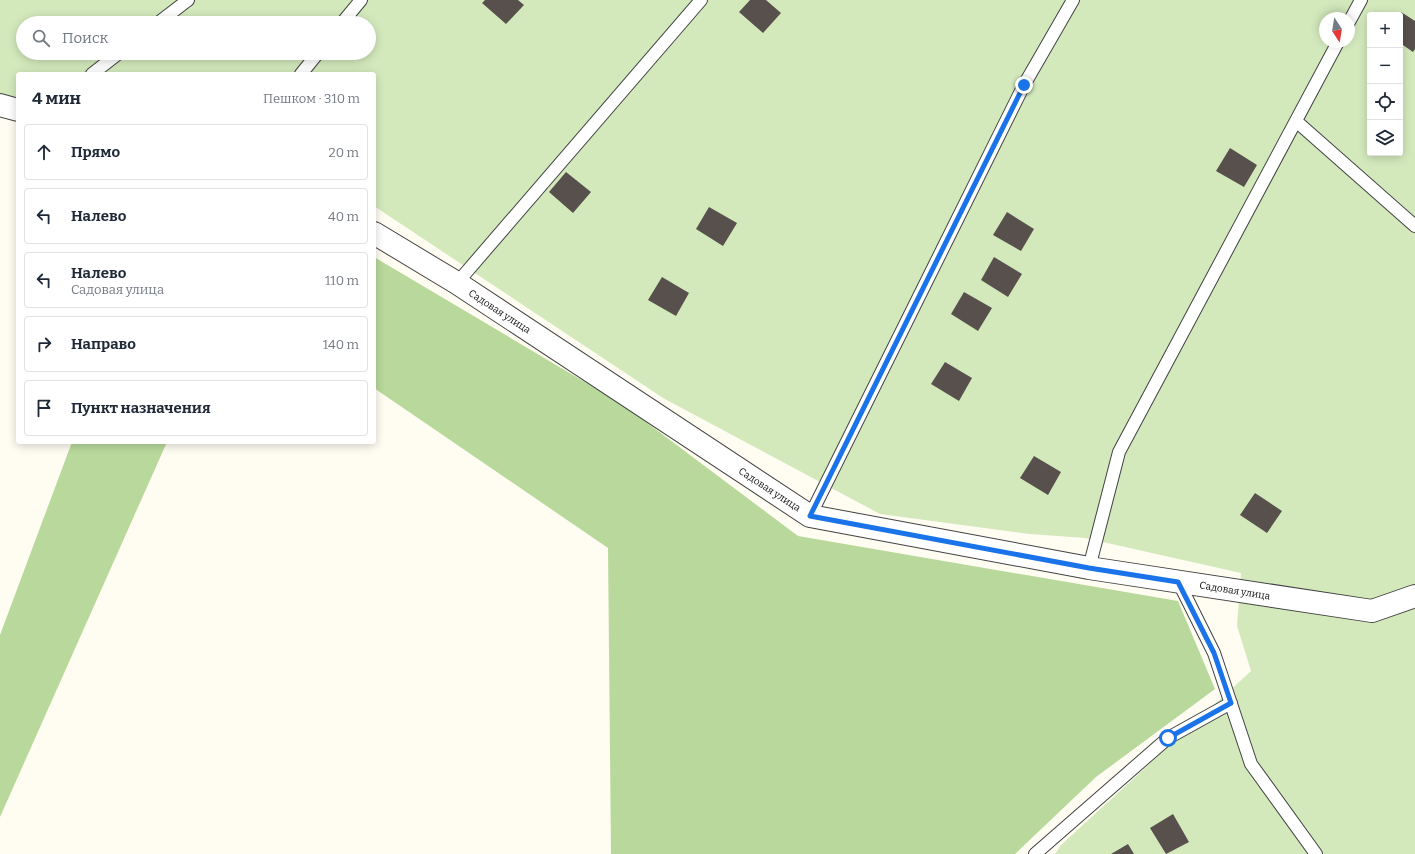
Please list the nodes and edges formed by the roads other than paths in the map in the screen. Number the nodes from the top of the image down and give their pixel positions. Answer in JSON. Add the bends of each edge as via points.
{"nodes":[{"id":1,"x":188,"y":0,"type":"edge"},
{"id":2,"x":361,"y":0,"type":"edge"},
{"id":3,"x":701,"y":0,"type":"edge"},
{"id":4,"x":1073,"y":0,"type":"edge"},
{"id":5,"x":1361,"y":0,"type":"edge"},
{"id":6,"x":1354,"y":12,"type":"edge"},
{"id":7,"x":167,"y":16,"type":"edge"},
{"id":8,"x":348,"y":16,"type":"edge"},
{"id":9,"x":1335,"y":48,"type":"edge"},
{"id":10,"x":110,"y":60,"type":"edge"},
{"id":11,"x":312,"y":60,"type":"edge"},
{"id":12,"x":95,"y":72,"type":"edge"},
{"id":13,"x":303,"y":72,"type":"edge"},
{"id":14,"x":0,"y":105,"type":"edge"},
{"id":15,"x":16,"y":109,"type":"edge"},
{"id":16,"x":1296,"y":121,"type":"junction"},
{"id":17,"x":1415,"y":226,"type":"edge"},
{"id":18,"x":376,"y":234,"type":"edge"},
{"id":19,"x":457,"y":283,"type":"junction"},
{"id":20,"x":810,"y":516,"type":"junction"},
{"id":21,"x":1089,"y":568,"type":"junction"},
{"id":22,"x":1178,"y":582,"type":"junction"},
{"id":23,"x":1415,"y":596,"type":"edge"},
{"id":24,"x":1231,"y":703,"type":"junction"},
{"id":25,"x":1035,"y":854,"type":"edge"},
{"id":26,"x":1316,"y":854,"type":"edge"}],
"edges":[{"from":1,"to":7,"type":"lane"},
{"from":2,"to":8,"type":"lane"},
{"from":3,"to":19,"type":"lane"},
{"from":4,"to":20,"type":"lane","via":[[1024,85]]},
{"from":5,"to":6,"type":"lane"},
{"from":9,"to":16,"type":"lane"},
{"from":10,"to":12,"type":"lane"},
{"from":11,"to":13,"type":"lane"},
{"from":14,"to":15,"type":"street"},
{"from":16,"to":17,"type":"lane"},
{"from":16,"to":21,"type":"lane","via":[[1119,452]]},
{"from":18,"to":19,"type":"street","name":"Садовая улица"},
{"from":19,"to":20,"type":"street","name":"Садовая улица"},
{"from":20,"to":21,"type":"street","name":"Садовая улица"},
{"from":21,"to":22,"type":"street","name":"Садовая улица"},
{"from":22,"to":23,"type":"street","name":"Садовая улица","via":[[1372,611]]},
{"from":22,"to":24,"type":"lane","via":[[1214,653]]},
{"from":24,"to":25,"type":"lane","via":[[1168,738]]},
{"from":24,"to":26,"type":"lane","via":[[1251,764]]}]}
